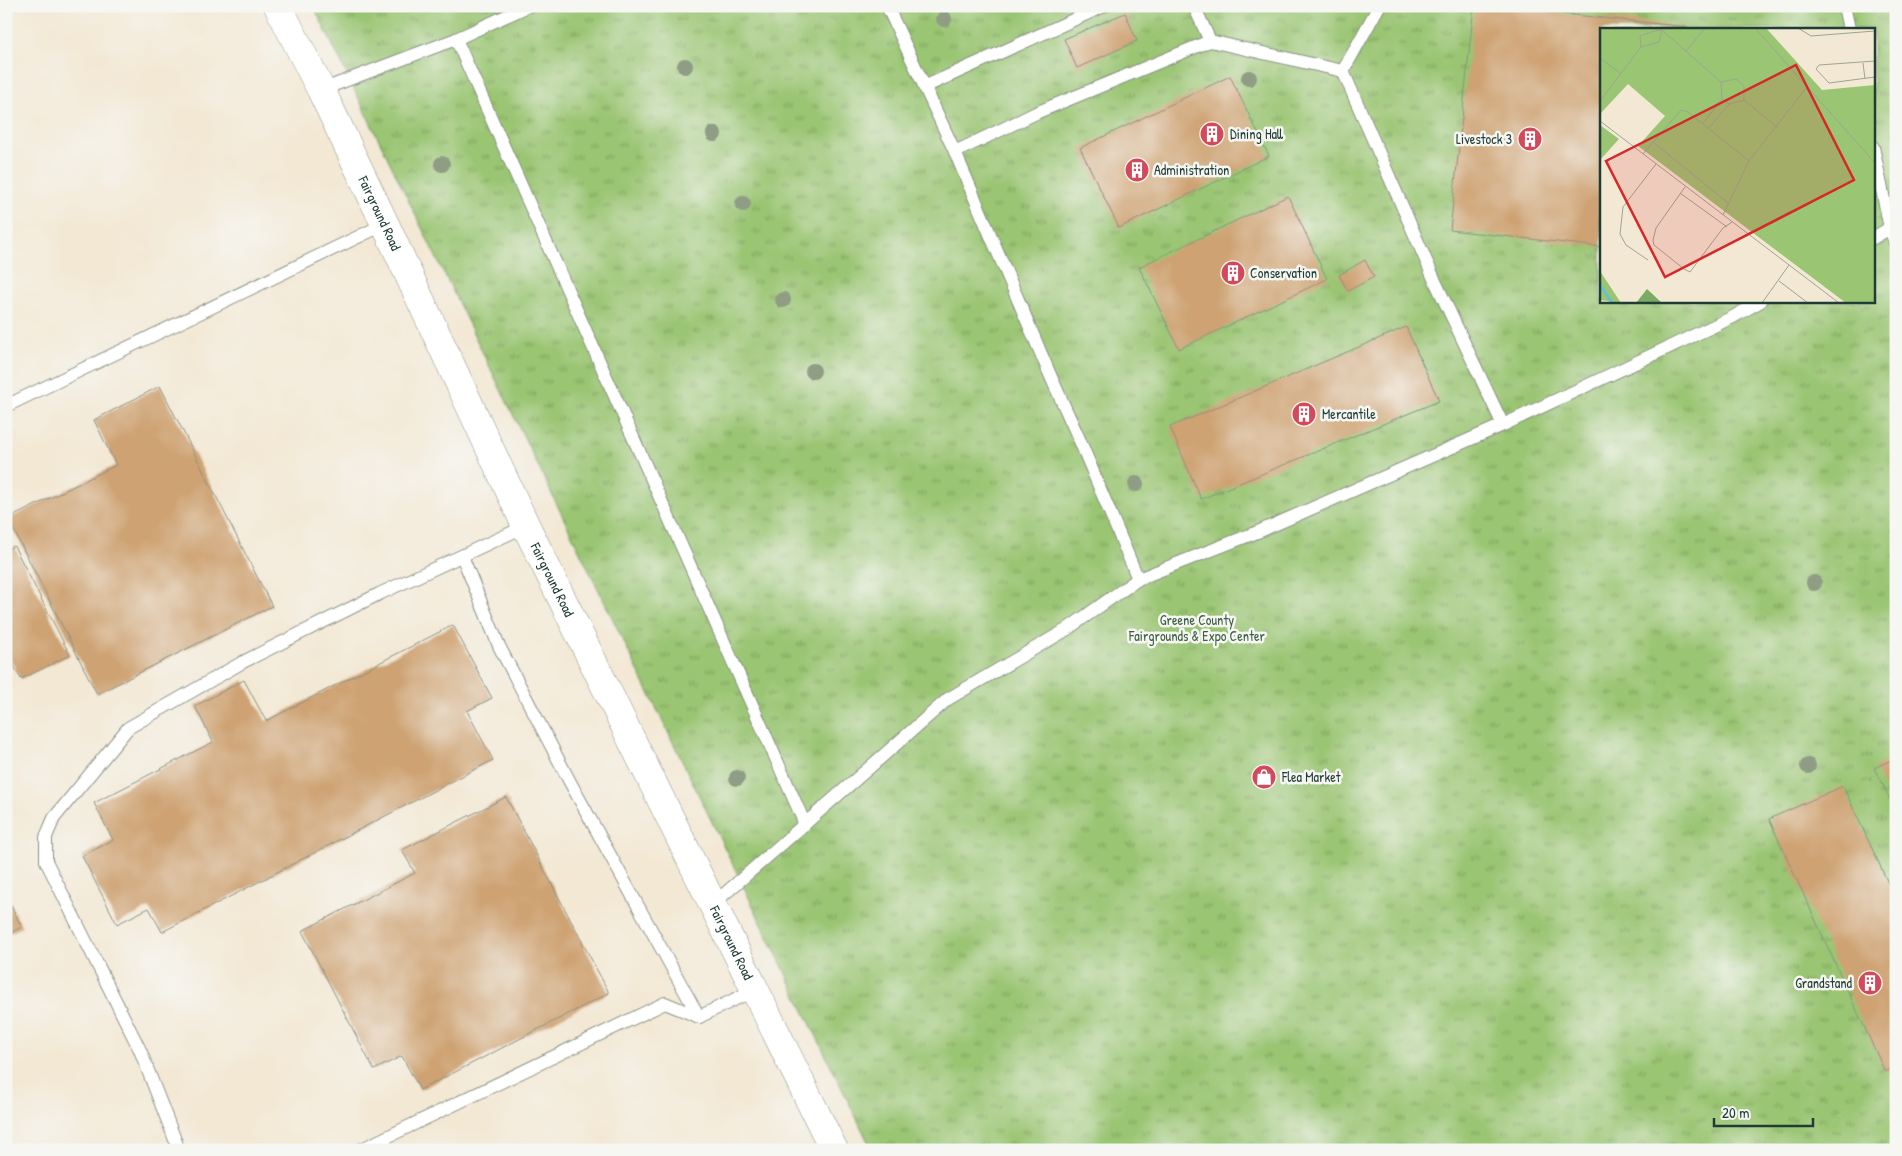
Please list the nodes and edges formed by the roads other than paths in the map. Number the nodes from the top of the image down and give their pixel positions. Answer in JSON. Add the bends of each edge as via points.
{"nodes":[{"id":1,"x":278,"y":6,"type":"edge"},
{"id":2,"x":528,"y":6,"type":"edge"},
{"id":3,"x":887,"y":6,"type":"edge"},
{"id":4,"x":1104,"y":6,"type":"edge"},
{"id":5,"x":1194,"y":6,"type":"edge"},
{"id":6,"x":1379,"y":6,"type":"edge"},
{"id":7,"x":1844,"y":6,"type":"edge"},
{"id":8,"x":1849,"y":28,"type":"edge"},
{"id":9,"x":456,"y":39,"type":"junction"},
{"id":10,"x":1210,"y":41,"type":"junction"},
{"id":11,"x":1343,"y":71,"type":"junction"},
{"id":12,"x":924,"y":87,"type":"junction"},
{"id":13,"x":321,"y":90,"type":"junction"},
{"id":14,"x":955,"y":152,"type":"junction"},
{"id":15,"x":1874,"y":152,"type":"edge"},
{"id":16,"x":385,"y":224,"type":"junction"},
{"id":17,"x":1890,"y":228,"type":"junction"},
{"id":18,"x":1874,"y":237,"type":"edge"},
{"id":19,"x":1896,"y":246,"type":"edge"},
{"id":20,"x":1759,"y":302,"type":"edge"},
{"id":21,"x":6,"y":406,"type":"edge"},
{"id":22,"x":1503,"y":425,"type":"junction"},
{"id":23,"x":526,"y":526,"type":"junction"},
{"id":24,"x":462,"y":556,"type":"junction"},
{"id":25,"x":1138,"y":579,"type":"junction"},
{"id":26,"x":805,"y":824,"type":"junction"},
{"id":27,"x":713,"y":904,"type":"junction"},
{"id":28,"x":756,"y":989,"type":"junction"},
{"id":29,"x":699,"y":1017,"type":"junction"},
{"id":30,"x":180,"y":1150,"type":"edge"},
{"id":31,"x":360,"y":1150,"type":"edge"},
{"id":32,"x":834,"y":1150,"type":"edge"}],
"edges":[{"from":1,"to":13,"type":"street","name":"Fairground Road"},
{"from":2,"to":9,"type":"lane"},
{"from":3,"to":12,"type":"lane"},
{"from":4,"to":12,"type":"lane"},
{"from":5,"to":10,"type":"lane"},
{"from":6,"to":11,"type":"lane"},
{"from":7,"to":8,"type":"lane"},
{"from":9,"to":13,"type":"lane"},
{"from":9,"to":26,"type":"lane"},
{"from":10,"to":11,"type":"lane"},
{"from":10,"to":14,"type":"lane","via":[[1038,112]]},
{"from":11,"to":22,"type":"lane","via":[[1434,281]]},
{"from":12,"to":14,"type":"lane"},
{"from":13,"to":16,"type":"street","name":"Fairground Road"},
{"from":14,"to":25,"type":"lane"},
{"from":15,"to":17,"type":"lane"},
{"from":16,"to":21,"type":"lane"},
{"from":16,"to":23,"type":"street","name":"Fairground Road"},
{"from":17,"to":18,"type":"lane"},
{"from":17,"to":19,"type":"lane"},
{"from":20,"to":22,"type":"lane"},
{"from":22,"to":25,"type":"lane","via":[[1260,531]]},
{"from":23,"to":24,"type":"lane"},
{"from":23,"to":27,"type":"street","name":"Fairground Road"},
{"from":24,"to":29,"type":"lane","via":[[499,646]]},
{"from":24,"to":30,"type":"lane","via":[[243,662],[128,728],[54,818],[46,837],[46,861],[140,1050]]},
{"from":25,"to":26,"type":"lane","via":[[1066,630],[948,699]]},
{"from":26,"to":27,"type":"lane"},
{"from":27,"to":28,"type":"street","name":"Fairground Road"},
{"from":28,"to":29,"type":"lane"},
{"from":28,"to":32,"type":"street","name":"Fairground Road"},
{"from":29,"to":31,"type":"lane","via":[[665,1003]]}]}
